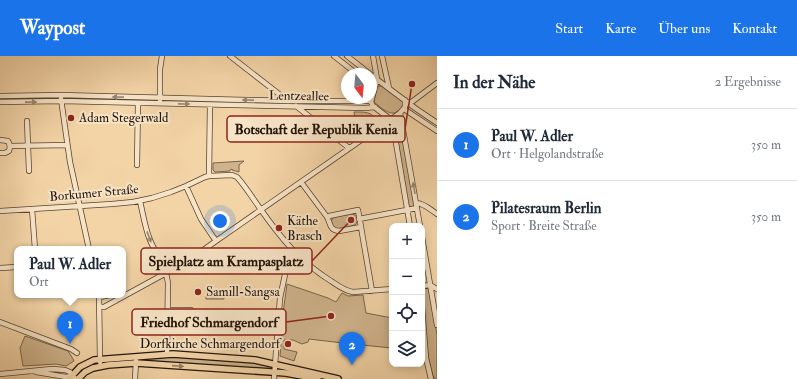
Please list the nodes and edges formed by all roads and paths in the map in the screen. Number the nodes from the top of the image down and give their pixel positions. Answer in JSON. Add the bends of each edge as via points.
{"nodes":[{"id":1,"x":162,"y":56,"type":"edge"},
{"id":2,"x":230,"y":56,"type":"edge"},
{"id":3,"x":334,"y":56,"type":"edge"},
{"id":4,"x":347,"y":56,"type":"edge"},
{"id":5,"x":373,"y":56,"type":"edge"},
{"id":6,"x":382,"y":56,"type":"edge"},
{"id":7,"x":342,"y":62,"type":"junction"},
{"id":8,"x":350,"y":68,"type":"edge"},
{"id":9,"x":363,"y":68,"type":"edge"},
{"id":10,"x":375,"y":68,"type":"edge"},
{"id":11,"x":377,"y":79,"type":"edge"},
{"id":12,"x":437,"y":83,"type":"edge"},
{"id":13,"x":389,"y":88,"type":"junction"},
{"id":14,"x":61,"y":95,"type":"junction"},
{"id":15,"x":0,"y":96,"type":"edge"},
{"id":16,"x":160,"y":98,"type":"junction"},
{"id":17,"x":198,"y":98,"type":"junction"},
{"id":18,"x":222,"y":99,"type":"junction"},
{"id":19,"x":288,"y":100,"type":"junction"},
{"id":20,"x":61,"y":101,"type":"junction"},
{"id":21,"x":341,"y":101,"type":"edge"},
{"id":22,"x":0,"y":102,"type":"edge"},
{"id":23,"x":138,"y":104,"type":"junction"},
{"id":24,"x":160,"y":104,"type":"junction"},
{"id":25,"x":372,"y":104,"type":"edge"},
{"id":26,"x":198,"y":105,"type":"junction"},
{"id":27,"x":210,"y":105,"type":"junction"},
{"id":28,"x":222,"y":105,"type":"junction"},
{"id":29,"x":405,"y":106,"type":"junction"},
{"id":30,"x":296,"y":107,"type":"junction"},
{"id":31,"x":375,"y":107,"type":"junction"},
{"id":32,"x":390,"y":119,"type":"junction"},
{"id":33,"x":27,"y":121,"type":"dead end"},
{"id":34,"x":437,"y":123,"type":"edge"},
{"id":35,"x":437,"y":131,"type":"edge"},
{"id":36,"x":0,"y":140,"type":"edge"},
{"id":37,"x":67,"y":145,"type":"junction"},
{"id":38,"x":10,"y":146,"type":"junction"},
{"id":39,"x":28,"y":146,"type":"junction"},
{"id":40,"x":350,"y":148,"type":"junction"},
{"id":41,"x":0,"y":153,"type":"edge"},
{"id":42,"x":137,"y":165,"type":"dead end"},
{"id":43,"x":29,"y":171,"type":"dead end"},
{"id":44,"x":209,"y":176,"type":"junction"},
{"id":45,"x":301,"y":182,"type":"junction"},
{"id":46,"x":186,"y":186,"type":"junction"},
{"id":47,"x":140,"y":201,"type":"junction"},
{"id":48,"x":80,"y":206,"type":"junction"},
{"id":49,"x":417,"y":206,"type":"junction"},
{"id":50,"x":32,"y":209,"type":"junction"},
{"id":51,"x":407,"y":210,"type":"junction"},
{"id":52,"x":0,"y":211,"type":"edge"},
{"id":53,"x":261,"y":211,"type":"junction"},
{"id":54,"x":437,"y":214,"type":"edge"},
{"id":55,"x":327,"y":217,"type":"junction"},
{"id":56,"x":359,"y":219,"type":"junction"},
{"id":57,"x":409,"y":223,"type":"edge"},
{"id":58,"x":420,"y":223,"type":"edge"},
{"id":59,"x":361,"y":227,"type":"junction"},
{"id":60,"x":216,"y":241,"type":"junction"},
{"id":61,"x":35,"y":246,"type":"edge"},
{"id":62,"x":88,"y":246,"type":"edge"},
{"id":63,"x":292,"y":250,"type":"junction"},
{"id":64,"x":425,"y":255,"type":"edge"},
{"id":65,"x":14,"y":266,"type":"edge"},
{"id":66,"x":0,"y":268,"type":"edge"},
{"id":67,"x":166,"y":272,"type":"junction"},
{"id":68,"x":430,"y":285,"type":"junction"},
{"id":69,"x":425,"y":286,"type":"edge"},
{"id":70,"x":389,"y":289,"type":"edge"},
{"id":71,"x":437,"y":289,"type":"edge"},
{"id":72,"x":132,"y":291,"type":"junction"},
{"id":73,"x":372,"y":291,"type":"junction"},
{"id":74,"x":126,"y":292,"type":"edge"},
{"id":75,"x":126,"y":294,"type":"edge"},
{"id":76,"x":100,"y":298,"type":"edge"},
{"id":77,"x":120,"y":298,"type":"edge"},
{"id":78,"x":437,"y":298,"type":"edge"},
{"id":79,"x":433,"y":303,"type":"junction"},
{"id":80,"x":100,"y":307,"type":"junction"},
{"id":81,"x":168,"y":310,"type":"junction"},
{"id":82,"x":191,"y":310,"type":"dead end"},
{"id":83,"x":0,"y":322,"type":"edge"},
{"id":84,"x":437,"y":325,"type":"edge"},
{"id":85,"x":424,"y":331,"type":"edge"},
{"id":86,"x":77,"y":353,"type":"dead end"},
{"id":87,"x":167,"y":354,"type":"junction"},
{"id":88,"x":136,"y":356,"type":"junction"},
{"id":89,"x":99,"y":359,"type":"junction"},
{"id":90,"x":136,"y":363,"type":"junction"},
{"id":91,"x":275,"y":364,"type":"junction"},
{"id":92,"x":100,"y":366,"type":"junction"},
{"id":93,"x":274,"y":372,"type":"junction"},
{"id":94,"x":0,"y":374,"type":"edge"},
{"id":95,"x":74,"y":378,"type":"edge"},
{"id":96,"x":135,"y":379,"type":"edge"},
{"id":97,"x":274,"y":379,"type":"edge"},
{"id":98,"x":318,"y":379,"type":"edge"},
{"id":99,"x":338,"y":379,"type":"edge"},
{"id":100,"x":431,"y":379,"type":"edge"}],
"edges":[{"from":1,"to":16,"type":"street"},
{"from":2,"to":19,"type":"street"},
{"from":3,"to":7,"type":"street"},
{"from":4,"to":7,"type":"street"},
{"from":4,"to":9,"type":"street"},
{"from":5,"to":10,"type":"street"},
{"from":6,"to":13,"type":"street"},
{"from":7,"to":8,"type":"street"},
{"from":11,"to":13,"type":"street"},
{"from":12,"to":29,"type":"street"},
{"from":13,"to":29,"type":"street"},
{"from":14,"to":15,"type":"street","name":"Lentzeallee"},
{"from":16,"to":14,"type":"street","name":"Lentzeallee","one_way":true},
{"from":14,"to":20,"type":"street"},
{"from":16,"to":17,"type":"street","name":"Lentzeallee"},
{"from":16,"to":24,"type":"street"},
{"from":17,"to":18,"type":"street","name":"Lentzeallee"},
{"from":17,"to":26,"type":"street"},
{"from":19,"to":18,"type":"street","name":"Lentzeallee","one_way":true},
{"from":18,"to":28,"type":"street"},
{"from":19,"to":21,"type":"street","name":"Lentzeallee"},
{"from":19,"to":30,"type":"street"},
{"from":22,"to":20,"type":"street","name":"Lentzeallee","one_way":true},
{"from":20,"to":23,"type":"street","name":"Lentzeallee"},
{"from":20,"to":37,"type":"street"},
{"from":23,"to":24,"type":"street","name":"Lentzeallee"},
{"from":23,"to":42,"type":"street"},
{"from":24,"to":26,"type":"street","name":"Lentzeallee","one_way":true},
{"from":25,"to":31,"type":"street"},
{"from":26,"to":27,"type":"street","name":"Lentzeallee"},
{"from":27,"to":28,"type":"street","name":"Lentzeallee"},
{"from":27,"to":44,"type":"street"},
{"from":28,"to":30,"type":"street","name":"Lentzeallee"},
{"from":29,"to":32,"type":"street"},
{"from":29,"to":34,"type":"street"},
{"from":29,"to":35,"type":"street"},
{"from":49,"to":29,"type":"street","one_way":true},
{"from":30,"to":31,"type":"street","name":"Lentzeallee"},
{"from":30,"to":40,"type":"street"},
{"from":31,"to":32,"type":"street"},
{"from":32,"to":40,"type":"street"},
{"from":32,"to":51,"type":"street"},
{"from":33,"to":39,"type":"street"},
{"from":36,"to":38,"type":"street","via":[[8,141]]},
{"from":37,"to":39,"type":"street"},
{"from":37,"to":48,"type":"street"},
{"from":38,"to":39,"type":"street"},
{"from":38,"to":41,"type":"street","via":[[8,151]]},
{"from":39,"to":43,"type":"street"},
{"from":40,"to":45,"type":"street"},
{"from":44,"to":46,"type":"street","name":"Borkumer Straße"},
{"from":44,"to":53,"type":"street","via":[[237,177]]},
{"from":45,"to":53,"type":"street"},
{"from":45,"to":55,"type":"street"},
{"from":46,"to":47,"type":"street","name":"Borkumer Straße"},
{"from":46,"to":60,"type":"street","via":[[201,219]]},
{"from":47,"to":48,"type":"street","name":"Borkumer Straße"},
{"from":47,"to":67,"type":"street","one_way":true,"via":[[148,236]]},
{"from":48,"to":50,"type":"street","name":"Borkumer Straße"},
{"from":48,"to":62,"type":"street"},
{"from":49,"to":51,"type":"street"},
{"from":49,"to":54,"type":"street","via":[[419,203]]},
{"from":49,"to":58,"type":"street"},
{"from":50,"to":52,"type":"street","name":"Borkumer Straße"},
{"from":50,"to":61,"type":"street"},
{"from":51,"to":56,"type":"street"},
{"from":51,"to":57,"type":"street"},
{"from":53,"to":60,"type":"street"},
{"from":53,"to":63,"type":"street"},
{"from":55,"to":56,"type":"street","via":[[358,210]]},
{"from":55,"to":59,"type":"street","via":[[331,228],[336,231]]},
{"from":56,"to":59,"type":"street"},
{"from":59,"to":73,"type":"street"},
{"from":60,"to":67,"type":"street","via":[[188,261]]},
{"from":63,"to":73,"type":"street","via":[[319,273],[349,292]]},
{"from":63,"to":91,"type":"street","via":[[280,298]]},
{"from":64,"to":68,"type":"street"},
{"from":65,"to":66,"type":"street"},
{"from":67,"to":72,"type":"street"},
{"from":67,"to":81,"type":"street"},
{"from":68,"to":69,"type":"street"},
{"from":68,"to":71,"type":"street"},
{"from":68,"to":79,"type":"street"},
{"from":70,"to":73,"type":"street"},
{"from":72,"to":74,"type":"street"},
{"from":72,"to":75,"type":"street"},
{"from":76,"to":80,"type":"street"},
{"from":77,"to":80,"type":"street"},
{"from":78,"to":79,"type":"street"},
{"from":79,"to":84,"type":"street"},
{"from":80,"to":89,"type":"street"},
{"from":81,"to":82,"type":"street"},
{"from":81,"to":87,"type":"street"},
{"from":83,"to":86,"type":"street"},
{"from":85,"to":100,"type":"street"},
{"from":87,"to":88,"type":"main road"},
{"from":87,"to":91,"type":"main road","via":[[239,358]]},
{"from":88,"to":89,"type":"main road"},
{"from":88,"to":90,"type":"street"},
{"from":89,"to":92,"type":"street"},
{"from":89,"to":95,"type":"main road","via":[[83,364],[76,370]]},
{"from":90,"to":92,"type":"main road"},
{"from":90,"to":93,"type":"main road","one_way":true},
{"from":90,"to":96,"type":"street"},
{"from":91,"to":93,"type":"street"},
{"from":91,"to":99,"type":"main road"},
{"from":92,"to":95,"type":"main road"},
{"from":93,"to":97,"type":"street"},
{"from":93,"to":98,"type":"main road"},
{"from":94,"to":95,"type":"street","via":[[32,371]]}]}
